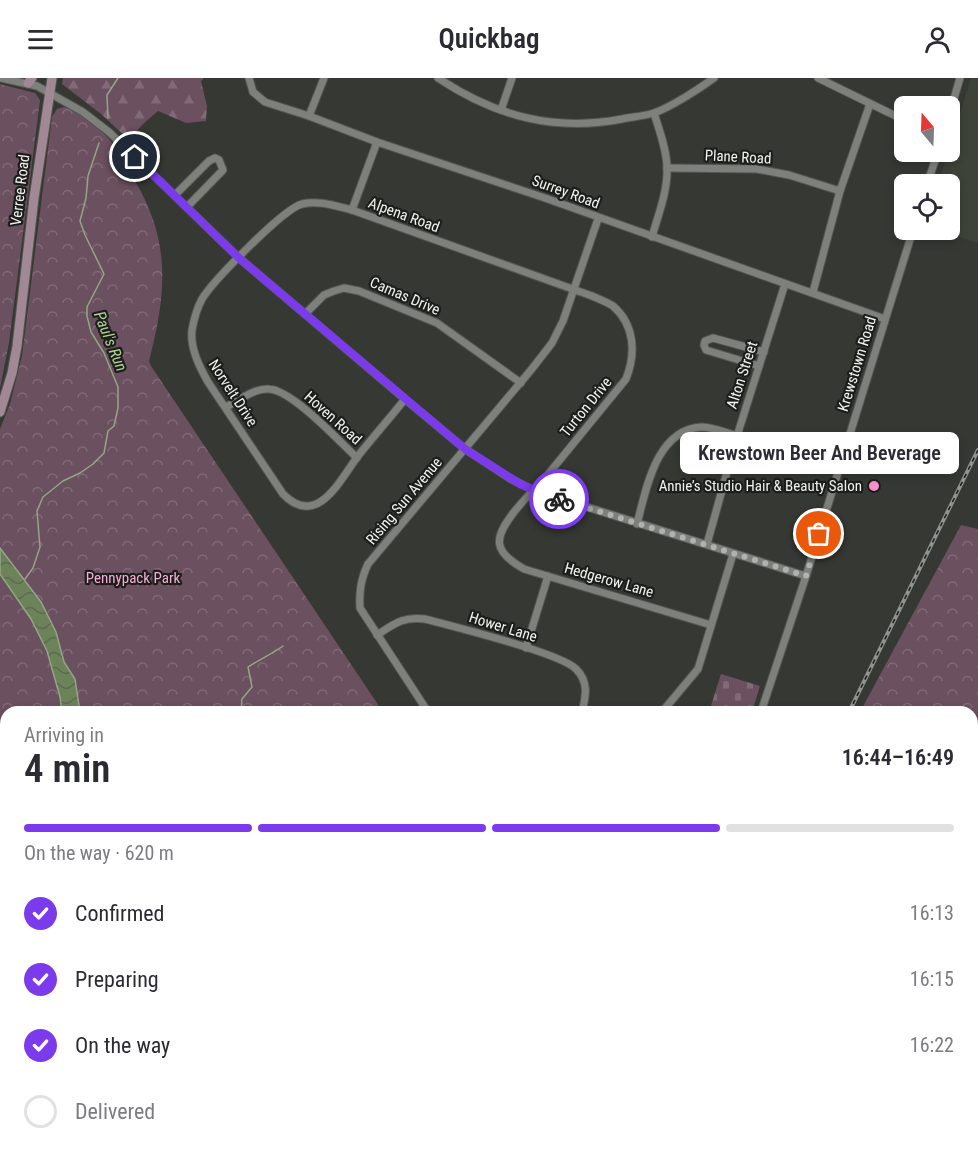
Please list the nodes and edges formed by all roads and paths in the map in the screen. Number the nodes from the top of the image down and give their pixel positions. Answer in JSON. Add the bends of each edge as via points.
{"nodes":[{"id":1,"x":1,"y":78,"type":"edge"},
{"id":2,"x":52,"y":78,"type":"edge"},
{"id":3,"x":249,"y":78,"type":"edge"},
{"id":4,"x":324,"y":78,"type":"edge"},
{"id":5,"x":438,"y":78,"type":"edge"},
{"id":6,"x":512,"y":78,"type":"edge"},
{"id":7,"x":714,"y":78,"type":"edge"},
{"id":8,"x":960,"y":78,"type":"edge"},
{"id":9,"x":824,"y":79,"type":"edge"},
{"id":10,"x":30,"y":81,"type":"edge"},
{"id":11,"x":48,"y":91,"type":"junction"},
{"id":12,"x":955,"y":96,"type":"edge"},
{"id":13,"x":870,"y":104,"type":"junction"},
{"id":14,"x":501,"y":110,"type":"junction"},
{"id":15,"x":654,"y":113,"type":"junction"},
{"id":16,"x":894,"y":115,"type":"edge"},
{"id":17,"x":309,"y":116,"type":"junction"},
{"id":18,"x":377,"y":142,"type":"junction"},
{"id":19,"x":668,"y":168,"type":"junction"},
{"id":20,"x":840,"y":191,"type":"junction"},
{"id":21,"x":175,"y":195,"type":"junction"},
{"id":22,"x":188,"y":207,"type":"junction"},
{"id":23,"x":352,"y":210,"type":"junction"},
{"id":24,"x":598,"y":219,"type":"junction"},
{"id":25,"x":652,"y":237,"type":"junction"},
{"id":26,"x":910,"y":240,"type":"edge"},
{"id":27,"x":239,"y":258,"type":"junction"},
{"id":28,"x":785,"y":284,"type":"junction"},
{"id":29,"x":574,"y":290,"type":"junction"},
{"id":30,"x":813,"y":292,"type":"junction"},
{"id":31,"x":306,"y":313,"type":"junction"},
{"id":32,"x":885,"y":319,"type":"junction"},
{"id":33,"x":764,"y":352,"type":"junction"},
{"id":34,"x":759,"y":366,"type":"junction"},
{"id":35,"x":521,"y":383,"type":"junction"},
{"id":36,"x":405,"y":399,"type":"junction"},
{"id":37,"x":226,"y":407,"type":"junction"},
{"id":38,"x":0,"y":412,"type":"edge"},
{"id":39,"x":737,"y":436,"type":"junction"},
{"id":40,"x":465,"y":449,"type":"junction"},
{"id":41,"x":357,"y":458,"type":"junction"},
{"id":42,"x":533,"y":490,"type":"junction"},
{"id":43,"x":637,"y":524,"type":"junction"},
{"id":44,"x":707,"y":544,"type":"junction"},
{"id":45,"x":503,"y":553,"type":"joint"},
{"id":46,"x":733,"y":554,"type":"junction"},
{"id":47,"x":548,"y":576,"type":"junction"},
{"id":48,"x":806,"y":576,"type":"junction"},
{"id":49,"x":711,"y":624,"type":"junction"},
{"id":50,"x":377,"y":635,"type":"junction"},
{"id":51,"x":526,"y":648,"type":"junction"},
{"id":52,"x":424,"y":706,"type":"edge"},
{"id":53,"x":584,"y":706,"type":"edge"},
{"id":54,"x":667,"y":706,"type":"edge"},
{"id":55,"x":762,"y":706,"type":"edge"}],
"edges":[{"from":1,"to":10,"type":"street"},
{"from":2,"to":11,"type":"main road","name":"Verree Road"},
{"from":3,"to":17,"type":"street","name":"Surrey Road","via":[[254,92],[265,102]]},
{"from":4,"to":17,"type":"street"},
{"from":5,"to":14,"type":"street","via":[[480,103]]},
{"from":6,"to":14,"type":"street"},
{"from":7,"to":15,"type":"street"},
{"from":8,"to":12,"type":"street"},
{"from":9,"to":13,"type":"street"},
{"from":10,"to":11,"type":"street"},
{"from":11,"to":21,"type":"street","via":[[84,111]]},
{"from":11,"to":38,"type":"main road","name":"Verree Road","via":[[17,346]]},
{"from":13,"to":16,"type":"street"},
{"from":13,"to":20,"type":"street"},
{"from":14,"to":15,"type":"street","via":[[526,119],[574,124]]},
{"from":15,"to":19,"type":"street"},
{"from":17,"to":18,"type":"street","name":"Surrey Road"},
{"from":18,"to":23,"type":"street"},
{"from":18,"to":24,"type":"street","name":"Surrey Road"},
{"from":19,"to":20,"type":"street","name":"Plane Road","via":[[757,169]]},
{"from":19,"to":25,"type":"street"},
{"from":20,"to":30,"type":"street"},
{"from":21,"to":22,"type":"street"},
{"from":21,"to":22,"type":"street","via":[[209,161],[219,160],[223,170]]},
{"from":22,"to":27,"type":"street"},
{"from":23,"to":27,"type":"street","name":"Alpena Road","via":[[326,203],[301,204],[282,215]]},
{"from":23,"to":29,"type":"street","name":"Alpena Road"},
{"from":24,"to":25,"type":"street","name":"Surrey Road"},
{"from":24,"to":29,"type":"street","name":"Rising Sun Avenue"},
{"from":25,"to":28,"type":"street","name":"Surrey Road"},
{"from":26,"to":32,"type":"street","name":"Krewstown Road"},
{"from":27,"to":31,"type":"street"},
{"from":27,"to":37,"type":"street","name":"Norvelt Drive","via":[[203,298],[192,333],[197,363]]},
{"from":28,"to":30,"type":"street","name":"Surrey Road"},
{"from":28,"to":33,"type":"street","name":"Alton Street"},
{"from":29,"to":35,"type":"street","name":"Rising Sun Avenue","via":[[552,343]]},
{"from":29,"to":42,"type":"street","name":"Turton Drive","via":[[611,305],[622,316],[632,339],[632,364],[626,379]]},
{"from":30,"to":32,"type":"street","name":"Surrey Road"},
{"from":31,"to":35,"type":"street","name":"Camas Drive","via":[[324,295],[344,288],[360,291],[437,323]]},
{"from":31,"to":36,"type":"street"},
{"from":32,"to":48,"type":"street","name":"Krewstown Road"},
{"from":33,"to":34,"type":"street","name":"Alton Street"},
{"from":33,"to":34,"type":"street","via":[[713,338],[705,340],[706,350]]},
{"from":34,"to":39,"type":"street","name":"Alton Street"},
{"from":35,"to":40,"type":"street","name":"Rising Sun Avenue"},
{"from":36,"to":40,"type":"street"},
{"from":36,"to":41,"type":"street"},
{"from":37,"to":41,"type":"street","name":"Hoven Road","via":[[268,389],[288,395]]},
{"from":37,"to":41,"type":"street","name":"Norvelt Drive","via":[[283,494],[297,504],[307,506],[323,500]]},
{"from":39,"to":43,"type":"street","via":[[704,427],[676,435],[651,472]]},
{"from":39,"to":44,"type":"street","name":"Alton Street"},
{"from":40,"to":42,"type":"street"},
{"from":40,"to":50,"type":"street","name":"Rising Sun Avenue","via":[[368,564],[361,580],[360,608]]},
{"from":42,"to":43,"type":"street"},
{"from":42,"to":45,"type":"street","name":"Turton Drive","via":[[500,530]]},
{"from":43,"to":44,"type":"street"},
{"from":44,"to":46,"type":"street"},
{"from":45,"to":47,"type":"street","name":"Hedgerow Lane","via":[[512,563]]},
{"from":46,"to":48,"type":"street"},
{"from":46,"to":49,"type":"street"},
{"from":47,"to":49,"type":"street","name":"Hedgerow Lane"},
{"from":47,"to":51,"type":"street"},
{"from":48,"to":55,"type":"street","name":"Krewstown Road"},
{"from":49,"to":54,"type":"street","via":[[698,669]]},
{"from":50,"to":51,"type":"street","name":"Hower Lane","via":[[411,617]]},
{"from":50,"to":52,"type":"street","name":"Rising Sun Avenue"},
{"from":51,"to":53,"type":"street","name":"Hower Lane","via":[[576,668],[586,684]]}]}
